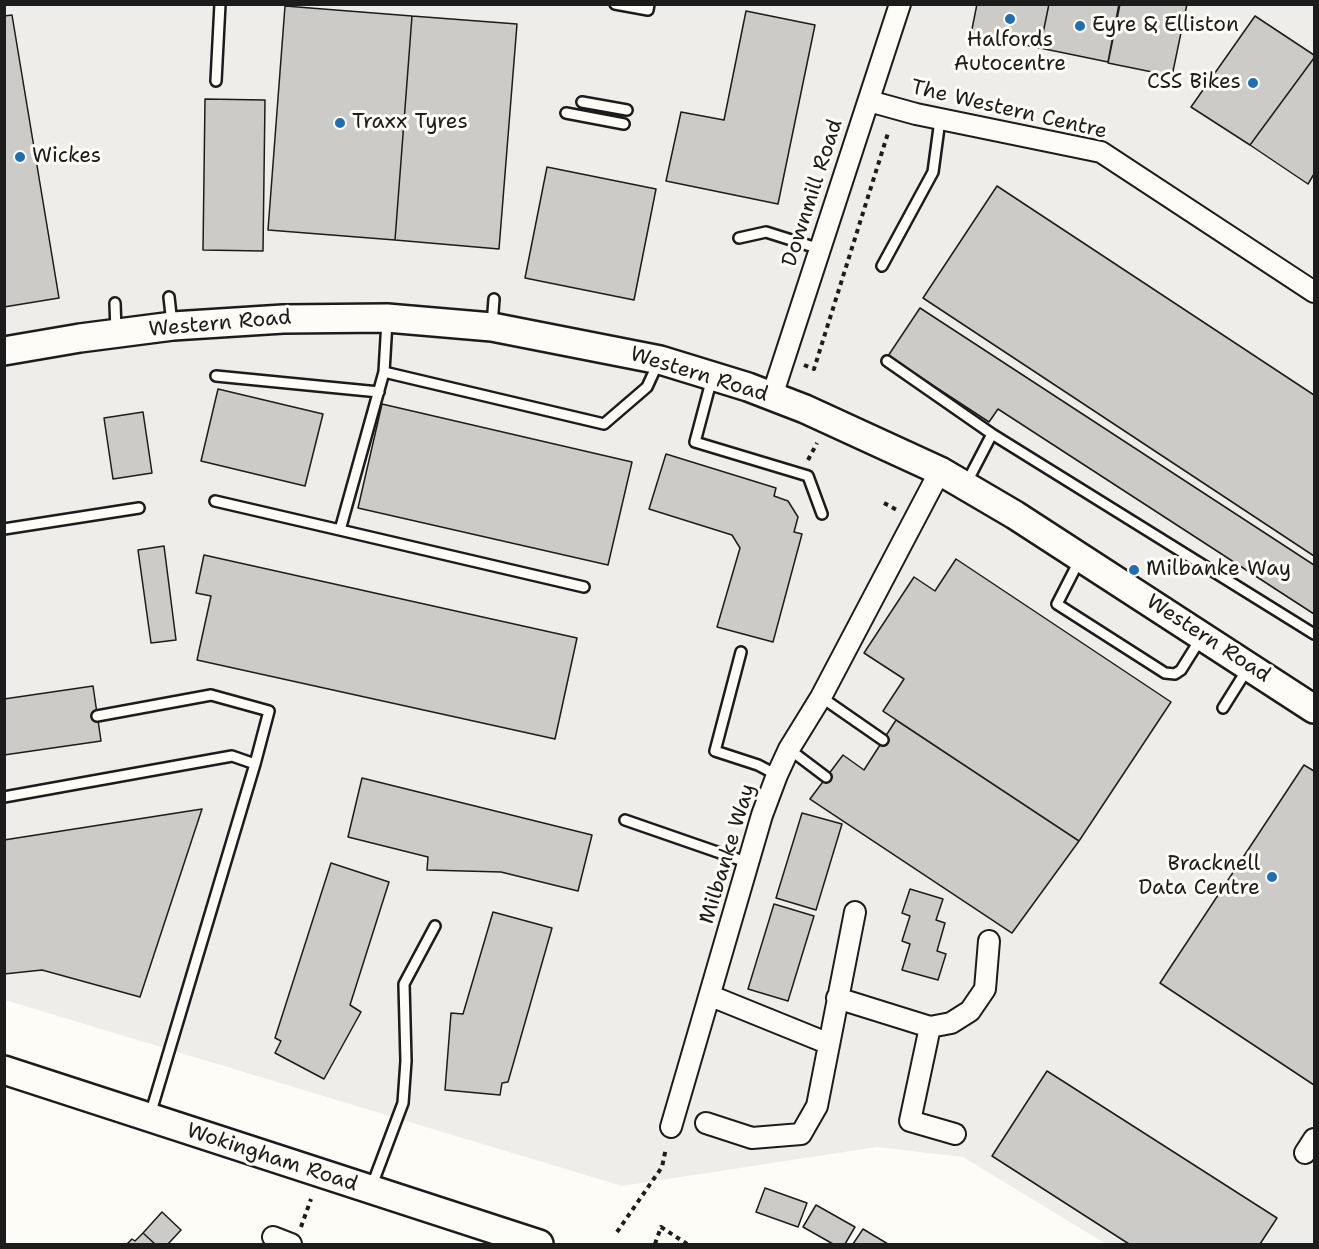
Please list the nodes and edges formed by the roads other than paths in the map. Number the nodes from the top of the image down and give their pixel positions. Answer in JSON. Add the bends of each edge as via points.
{"nodes":[{"id":1,"x":220,"y":4,"type":"edge"},
{"id":2,"x":615,"y":4,"type":"edge"},
{"id":3,"x":649,"y":4,"type":"edge"},
{"id":4,"x":900,"y":4,"type":"edge"},
{"id":5,"x":216,"y":81,"type":"dead end"},
{"id":6,"x":869,"y":101,"type":"junction"},
{"id":7,"x":582,"y":102,"type":"dead end"},
{"id":8,"x":627,"y":110,"type":"dead end"},
{"id":9,"x":566,"y":112,"type":"dead end"},
{"id":10,"x":940,"y":120,"type":"junction"},
{"id":11,"x":624,"y":124,"type":"dead end"},
{"id":12,"x":739,"y":238,"type":"dead end"},
{"id":13,"x":821,"y":249,"type":"junction"},
{"id":14,"x":882,"y":266,"type":"dead end"},
{"id":15,"x":1314,"y":292,"type":"edge"},
{"id":16,"x":169,"y":297,"type":"dead end"},
{"id":17,"x":494,"y":299,"type":"dead end"},
{"id":18,"x":115,"y":303,"type":"dead end"},
{"id":19,"x":387,"y":318,"type":"junction"},
{"id":20,"x":173,"y":326,"type":"junction"},
{"id":21,"x":492,"y":327,"type":"junction"},
{"id":22,"x":116,"y":334,"type":"junction"},
{"id":23,"x":4,"y":351,"type":"edge"},
{"id":24,"x":660,"y":360,"type":"junction"},
{"id":25,"x":887,"y":361,"type":"dead end"},
{"id":26,"x":384,"y":372,"type":"junction"},
{"id":27,"x":216,"y":376,"type":"dead end"},
{"id":28,"x":712,"y":376,"type":"junction"},
{"id":29,"x":379,"y":392,"type":"junction"},
{"id":30,"x":772,"y":396,"type":"junction"},
{"id":31,"x":992,"y":434,"type":"junction"},
{"id":32,"x":940,"y":471,"type":"junction"},
{"id":33,"x":965,"y":485,"type":"junction"},
{"id":34,"x":214,"y":501,"type":"dead end"},
{"id":35,"x":139,"y":508,"type":"dead end"},
{"id":36,"x":822,"y":514,"type":"dead end"},
{"id":37,"x":4,"y":529,"type":"edge"},
{"id":38,"x":340,"y":530,"type":"junction"},
{"id":39,"x":1081,"y":557,"type":"junction"},
{"id":40,"x":584,"y":587,"type":"dead end"},
{"id":41,"x":1314,"y":634,"type":"edge"},
{"id":42,"x":1202,"y":636,"type":"junction"},
{"id":43,"x":741,"y":652,"type":"dead end"},
{"id":44,"x":1249,"y":666,"type":"junction"},
{"id":45,"x":821,"y":697,"type":"junction"},
{"id":46,"x":1223,"y":708,"type":"dead end"},
{"id":47,"x":1314,"y":709,"type":"edge"},
{"id":48,"x":97,"y":716,"type":"dead end"},
{"id":49,"x":883,"y":740,"type":"dead end"},
{"id":50,"x":789,"y":749,"type":"junction"},
{"id":51,"x":255,"y":764,"type":"junction"},
{"id":52,"x":777,"y":775,"type":"junction"},
{"id":53,"x":826,"y":777,"type":"dead end"},
{"id":54,"x":4,"y":797,"type":"edge"},
{"id":55,"x":625,"y":820,"type":"dead end"},
{"id":56,"x":749,"y":863,"type":"junction"},
{"id":57,"x":855,"y":912,"type":"dead end"},
{"id":58,"x":435,"y":926,"type":"dead end"},
{"id":59,"x":989,"y":941,"type":"dead end"},
{"id":60,"x":711,"y":996,"type":"junction"},
{"id":61,"x":837,"y":998,"type":"junction"},
{"id":62,"x":930,"y":1027,"type":"junction"},
{"id":63,"x":827,"y":1043,"type":"junction"},
{"id":64,"x":4,"y":1070,"type":"edge"},
{"id":65,"x":150,"y":1118,"type":"junction"},
{"id":66,"x":706,"y":1123,"type":"dead end"},
{"id":67,"x":671,"y":1127,"type":"road end"},
{"id":68,"x":955,"y":1134,"type":"dead end"},
{"id":69,"x":370,"y":1190,"type":"junction"},
{"id":70,"x":273,"y":1237,"type":"dead end"},
{"id":71,"x":294,"y":1240,"type":"edge"},
{"id":72,"x":539,"y":1245,"type":"edge"}],
"edges":[{"from":1,"to":5,"type":"lane"},
{"from":2,"to":3,"type":"lane","via":[[648,10]]},
{"from":4,"to":6,"type":"street","name":"Downmill Road"},
{"from":6,"to":10,"type":"street","name":"The Western Centre"},
{"from":6,"to":13,"type":"street","name":"Downmill Road"},
{"from":7,"to":8,"type":"lane"},
{"from":9,"to":11,"type":"lane"},
{"from":10,"to":14,"type":"lane","via":[[933,172]]},
{"from":10,"to":15,"type":"street","name":"The Western Centre","via":[[1101,152]]},
{"from":12,"to":13,"type":"lane","via":[[766,232]]},
{"from":13,"to":30,"type":"street","name":"Downmill Road"},
{"from":16,"to":20,"type":"lane"},
{"from":17,"to":21,"type":"lane"},
{"from":18,"to":22,"type":"lane"},
{"from":19,"to":20,"type":"street","name":"Western Road","via":[[283,318]]},
{"from":19,"to":21,"type":"street","name":"Western Road"},
{"from":19,"to":26,"type":"lane"},
{"from":20,"to":22,"type":"street","name":"Western Road"},
{"from":21,"to":24,"type":"street","name":"Western Road"},
{"from":22,"to":23,"type":"street","name":"Western Road"},
{"from":24,"to":26,"type":"lane","via":[[647,387],[604,424]]},
{"from":24,"to":28,"type":"street","name":"Western Road"},
{"from":25,"to":31,"type":"lane"},
{"from":26,"to":29,"type":"lane"},
{"from":27,"to":29,"type":"lane"},
{"from":28,"to":30,"type":"street","name":"Western Road"},
{"from":28,"to":36,"type":"lane","via":[[695,442],[808,476]]},
{"from":29,"to":38,"type":"lane"},
{"from":30,"to":32,"type":"street","name":"Western Road"},
{"from":31,"to":33,"type":"lane"},
{"from":31,"to":41,"type":"lane"},
{"from":32,"to":33,"type":"street","name":"Western Road"},
{"from":32,"to":45,"type":"street","name":"Milbanke Way"},
{"from":33,"to":39,"type":"street","name":"Western Road"},
{"from":34,"to":38,"type":"lane"},
{"from":35,"to":37,"type":"lane"},
{"from":38,"to":40,"type":"lane"},
{"from":39,"to":42,"type":"street","name":"Western Road"},
{"from":39,"to":42,"type":"lane","via":[[1057,604],[1165,674],[1181,670]]},
{"from":42,"to":44,"type":"street","name":"Western Road"},
{"from":43,"to":52,"type":"lane","via":[[715,751]]},
{"from":44,"to":46,"type":"lane"},
{"from":44,"to":47,"type":"street","name":"Western Road"},
{"from":45,"to":49,"type":"lane"},
{"from":45,"to":50,"type":"street","name":"Milbanke Way"},
{"from":48,"to":51,"type":"lane","via":[[211,695],[269,711]]},
{"from":50,"to":52,"type":"street","name":"Milbanke Way"},
{"from":50,"to":53,"type":"lane"},
{"from":51,"to":54,"type":"lane","via":[[232,756]]},
{"from":51,"to":65,"type":"lane"},
{"from":52,"to":56,"type":"street","name":"Milbanke Way"},
{"from":55,"to":56,"type":"lane"},
{"from":56,"to":60,"type":"street","name":"Milbanke Way"},
{"from":57,"to":61,"type":"street"},
{"from":58,"to":69,"type":"lane","via":[[404,984],[403,1103]]},
{"from":59,"to":62,"type":"street","via":[[985,989],[970,1011],[951,1023]]},
{"from":60,"to":63,"type":"street"},
{"from":60,"to":67,"type":"street","name":"Milbanke Way"},
{"from":61,"to":62,"type":"street"},
{"from":61,"to":63,"type":"street"},
{"from":62,"to":68,"type":"street","via":[[910,1121]]},
{"from":63,"to":66,"type":"street","via":[[817,1106],[801,1134],[752,1138]]},
{"from":64,"to":65,"type":"street","name":"Wokingham Road"},
{"from":65,"to":69,"type":"street","name":"Wokingham Road"},
{"from":69,"to":72,"type":"street","name":"Wokingham Road"},
{"from":70,"to":71,"type":"street"}]}
